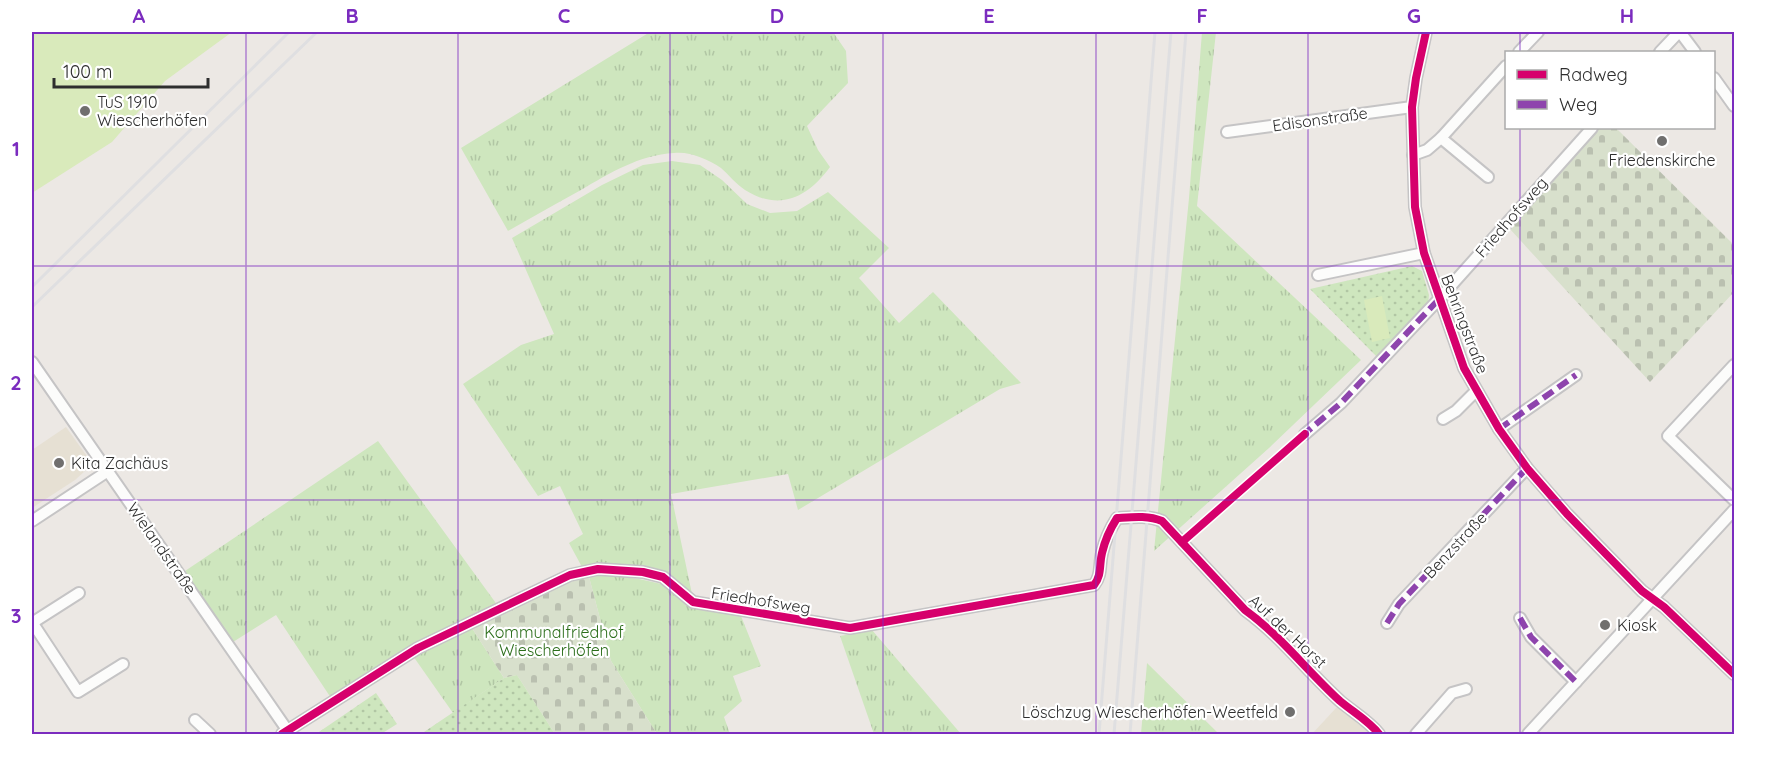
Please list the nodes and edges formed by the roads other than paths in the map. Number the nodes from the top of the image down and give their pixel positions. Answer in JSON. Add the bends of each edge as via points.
{"nodes":[{"id":1,"x":1426,"y":32,"type":"edge"},
{"id":2,"x":1538,"y":32,"type":"edge"},
{"id":3,"x":1679,"y":32,"type":"edge"},
{"id":4,"x":1520,"y":51,"type":"edge"},
{"id":5,"x":1661,"y":51,"type":"edge"},
{"id":6,"x":1694,"y":51,"type":"edge"},
{"id":7,"x":1505,"y":67,"type":"edge"},
{"id":8,"x":1715,"y":81,"type":"edge"},
{"id":9,"x":1734,"y":106,"type":"edge"},
{"id":10,"x":1412,"y":107,"type":"junction"},
{"id":11,"x":1591,"y":129,"type":"edge"},
{"id":12,"x":1227,"y":132,"type":"dead end"},
{"id":13,"x":1442,"y":138,"type":"junction"},
{"id":14,"x":1413,"y":155,"type":"junction"},
{"id":15,"x":1488,"y":177,"type":"dead end"},
{"id":16,"x":1424,"y":253,"type":"junction"},
{"id":17,"x":1318,"y":275,"type":"dead end"},
{"id":18,"x":1440,"y":298,"type":"junction"},
{"id":19,"x":32,"y":362,"type":"edge"},
{"id":20,"x":1734,"y":365,"type":"edge"},
{"id":21,"x":1576,"y":375,"type":"dead end"},
{"id":22,"x":1476,"y":391,"type":"junction"},
{"id":23,"x":1443,"y":419,"type":"dead end"},
{"id":24,"x":1499,"y":429,"type":"junction"},
{"id":25,"x":1305,"y":434,"type":"dead end"},
{"id":26,"x":1527,"y":468,"type":"junction"},
{"id":27,"x":108,"y":471,"type":"junction"},
{"id":28,"x":1734,"y":500,"type":"edge"},
{"id":29,"x":1734,"y":510,"type":"edge"},
{"id":30,"x":32,"y":521,"type":"edge"},
{"id":31,"x":1182,"y":542,"type":"joint"},
{"id":32,"x":79,"y":593,"type":"dead end"},
{"id":33,"x":1653,"y":598,"type":"junction"},
{"id":34,"x":1520,"y":618,"type":"dead end"},
{"id":35,"x":32,"y":623,"type":"edge"},
{"id":36,"x":1387,"y":623,"type":"dead end"},
{"id":37,"x":123,"y":664,"type":"dead end"},
{"id":38,"x":1734,"y":674,"type":"edge"},
{"id":39,"x":1576,"y":682,"type":"junction"},
{"id":40,"x":1466,"y":689,"type":"dead end"},
{"id":41,"x":195,"y":720,"type":"dead end"},
{"id":42,"x":287,"y":733,"type":"edge"},
{"id":43,"x":210,"y":735,"type":"edge"},
{"id":44,"x":1379,"y":735,"type":"edge"},
{"id":45,"x":1416,"y":735,"type":"edge"},
{"id":46,"x":1528,"y":735,"type":"edge"}],
"edges":[{"from":1,"to":10,"type":"street","name":"Behringstraße"},
{"from":2,"to":4,"type":"street"},
{"from":3,"to":5,"type":"street"},
{"from":3,"to":6,"type":"street"},
{"from":7,"to":13,"type":"street"},
{"from":8,"to":9,"type":"street"},
{"from":10,"to":12,"type":"street","name":"Edisonstraße"},
{"from":10,"to":14,"type":"street","name":"Behringstraße"},
{"from":11,"to":18,"type":"street","name":"Friedhofsweg"},
{"from":13,"to":14,"type":"street"},
{"from":13,"to":15,"type":"street"},
{"from":14,"to":16,"type":"street","name":"Behringstraße","via":[[1415,207]]},
{"from":16,"to":17,"type":"street"},
{"from":16,"to":18,"type":"street","name":"Behringstraße"},
{"from":18,"to":22,"type":"street","name":"Behringstraße"},
{"from":18,"to":25,"type":"street","name":"Friedhofsweg","via":[[1341,403]]},
{"from":19,"to":27,"type":"street","name":"Wielandstraße"},
{"from":20,"to":28,"type":"street","via":[[1668,436]]},
{"from":21,"to":24,"type":"street"},
{"from":22,"to":23,"type":"street","name":"Behringstraße"},
{"from":22,"to":24,"type":"street","name":"Behringstraße"},
{"from":24,"to":26,"type":"street","name":"Behringstraße"},
{"from":26,"to":33,"type":"street","name":"Behringstraße","via":[[1567,514]]},
{"from":26,"to":36,"type":"street","name":"Benzstraße","via":[[1399,604]]},
{"from":27,"to":30,"type":"street"},
{"from":27,"to":42,"type":"street","name":"Wielandstraße"},
{"from":29,"to":33,"type":"street"},
{"from":31,"to":42,"type":"street","name":"Friedhofsweg","via":[[1154,518],[1117,518],[1101,554],[1099,578],[1094,585],[850,628],[693,602],[663,577],[598,569],[570,576],[418,648]]},
{"from":31,"to":44,"type":"street","name":"Auf der Horst","via":[[1245,610]]},
{"from":32,"to":35,"type":"street"},
{"from":33,"to":38,"type":"street","name":"Behringstraße"},
{"from":33,"to":39,"type":"street"},
{"from":34,"to":39,"type":"street","via":[[1531,637]]},
{"from":35,"to":37,"type":"street","via":[[78,692]]},
{"from":39,"to":46,"type":"street"},
{"from":40,"to":45,"type":"street","via":[[1452,693]]},
{"from":41,"to":43,"type":"street"}]}
